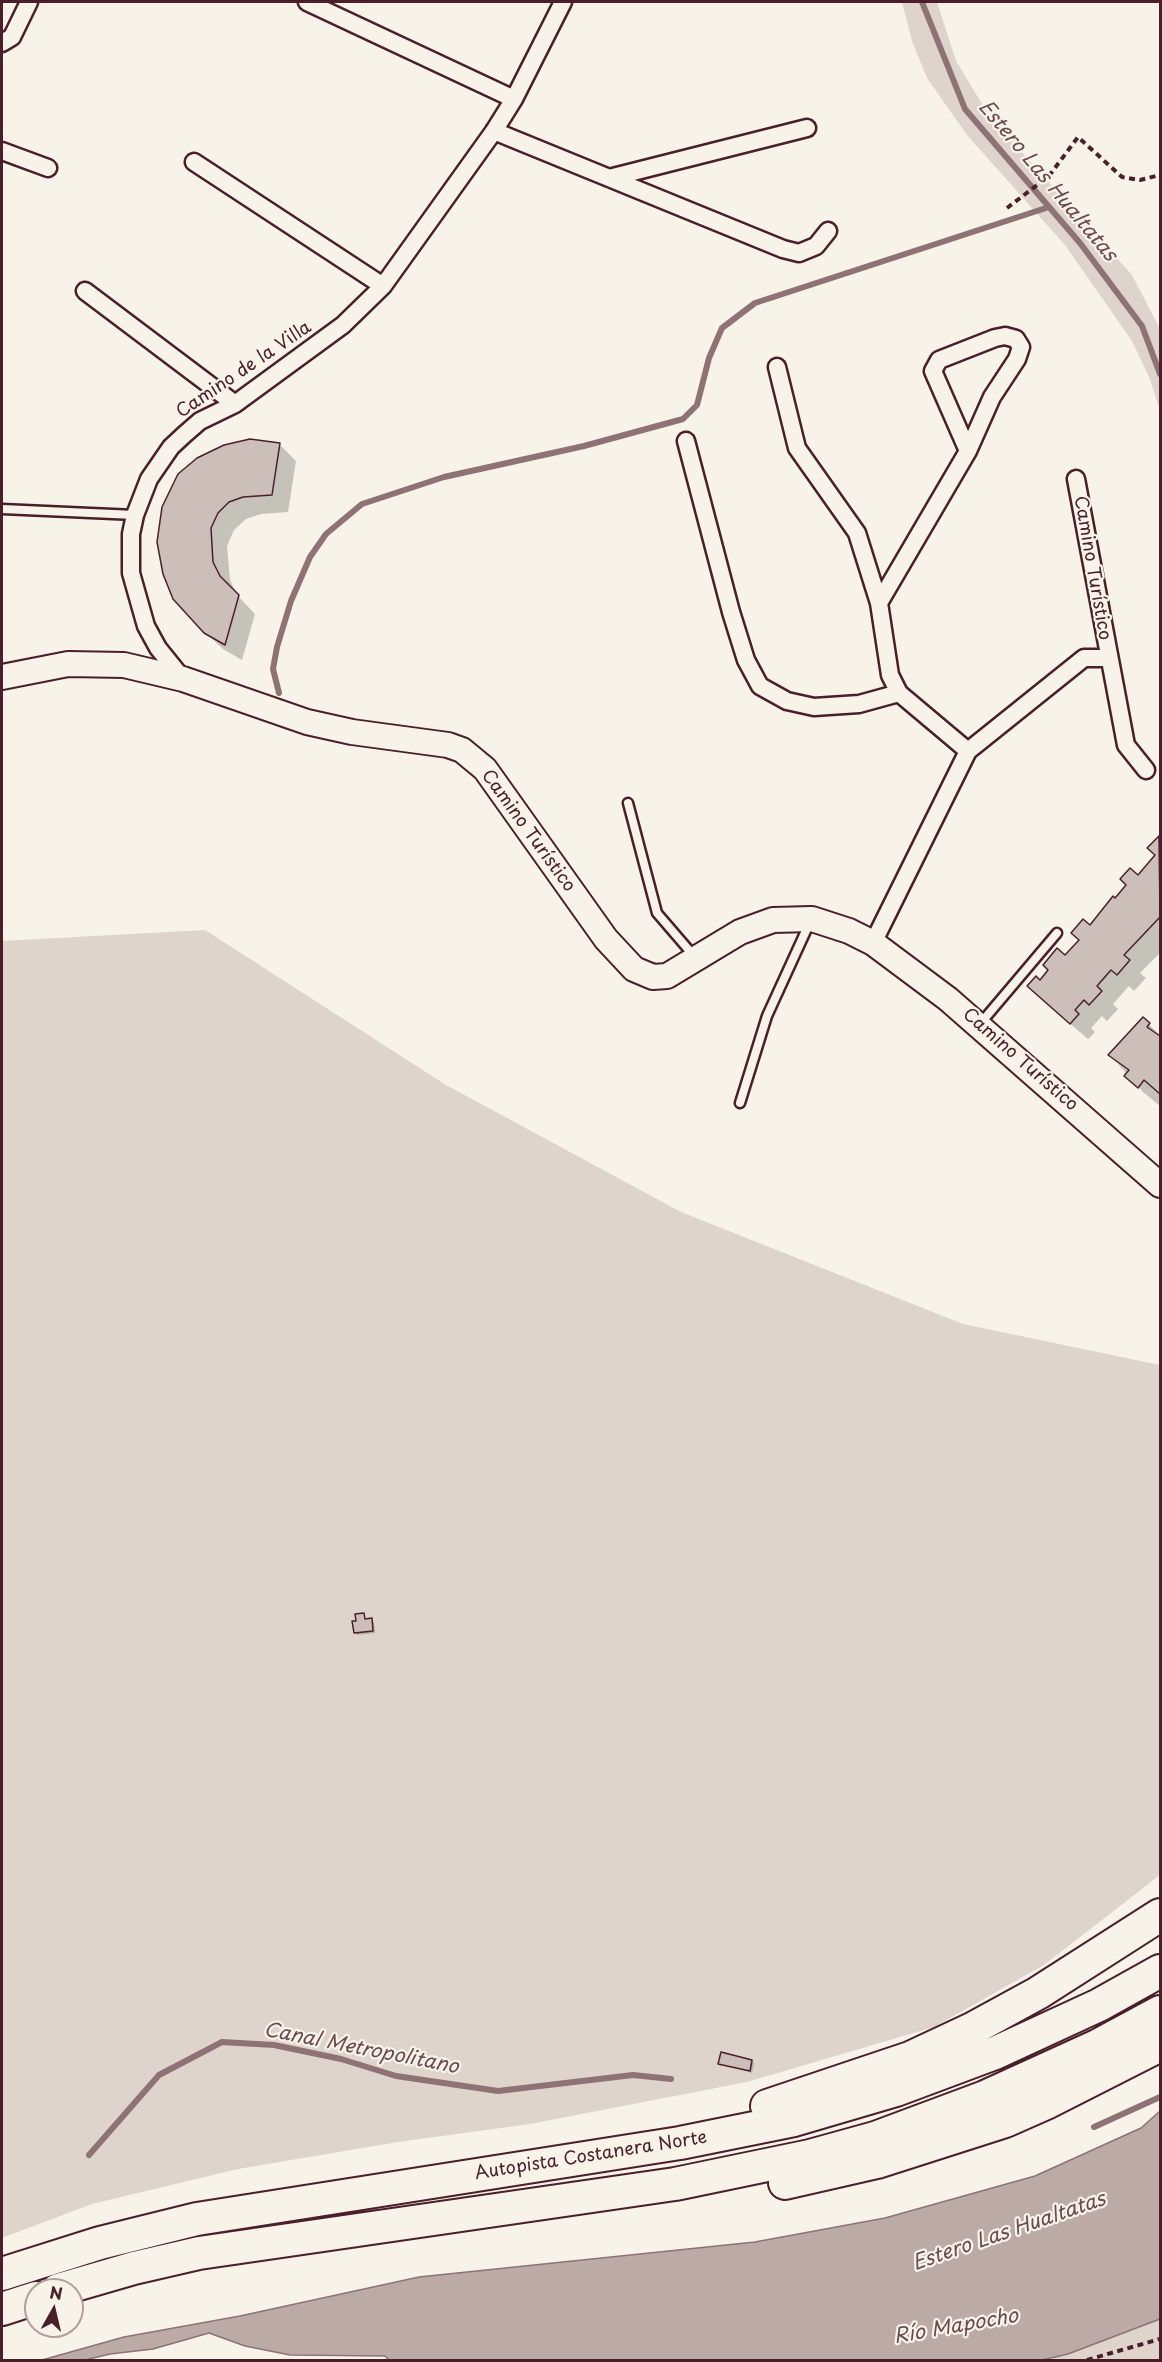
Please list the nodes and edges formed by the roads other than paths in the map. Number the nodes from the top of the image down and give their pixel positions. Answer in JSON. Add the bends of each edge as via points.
{"nodes":[{"id":1,"x":29,"y":2,"type":"edge"},
{"id":2,"x":308,"y":2,"type":"edge"},
{"id":3,"x":563,"y":2,"type":"edge"},
{"id":4,"x":2,"y":43,"type":"edge"},
{"id":5,"x":514,"y":99,"type":"junction"},
{"id":6,"x":807,"y":128,"type":"dead end"},
{"id":7,"x":494,"y":131,"type":"junction"},
{"id":8,"x":2,"y":151,"type":"edge"},
{"id":9,"x":194,"y":162,"type":"dead end"},
{"id":10,"x":48,"y":168,"type":"dead end"},
{"id":11,"x":609,"y":178,"type":"junction"},
{"id":12,"x":828,"y":231,"type":"dead end"},
{"id":13,"x":383,"y":286,"type":"junction"},
{"id":14,"x":85,"y":291,"type":"dead end"},
{"id":15,"x":777,"y":367,"type":"dead end"},
{"id":16,"x":234,"y":404,"type":"junction"},
{"id":17,"x":686,"y":441,"type":"dead end"},
{"id":18,"x":968,"y":452,"type":"junction"},
{"id":19,"x":1076,"y":479,"type":"dead end"},
{"id":20,"x":2,"y":509,"type":"edge"},
{"id":21,"x":135,"y":515,"type":"junction"},
{"id":22,"x":879,"y":603,"type":"junction"},
{"id":23,"x":158,"y":648,"type":"junction"},
{"id":24,"x":1108,"y":658,"type":"junction"},
{"id":25,"x":139,"y":667,"type":"junction"},
{"id":26,"x":2,"y":676,"type":"edge"},
{"id":27,"x":183,"y":679,"type":"junction"},
{"id":28,"x":899,"y":693,"type":"junction"},
{"id":29,"x":968,"y":751,"type":"junction"},
{"id":30,"x":1146,"y":770,"type":"dead end"},
{"id":31,"x":628,"y":803,"type":"dead end"},
{"id":32,"x":812,"y":919,"type":"junction"},
{"id":33,"x":1057,"y":933,"type":"dead end"},
{"id":34,"x":873,"y":943,"type":"junction"},
{"id":35,"x":696,"y":959,"type":"junction"},
{"id":36,"x":980,"y":1024,"type":"junction"},
{"id":37,"x":740,"y":1103,"type":"dead end"},
{"id":38,"x":1161,"y":1185,"type":"edge"},
{"id":39,"x":1161,"y":1915,"type":"edge"},
{"id":40,"x":1161,"y":1971,"type":"edge"},
{"id":41,"x":1161,"y":2012,"type":"edge"},
{"id":42,"x":1161,"y":2045,"type":"edge"},
{"id":43,"x":605,"y":2155,"type":"junction"},
{"id":44,"x":608,"y":2193,"type":"junction"},
{"id":45,"x":2,"y":2274,"type":"edge"},
{"id":46,"x":84,"y":2282,"type":"edge"},
{"id":47,"x":24,"y":2302,"type":"edge"},
{"id":48,"x":2,"y":2309,"type":"edge"}],
"edges":[{"from":1,"to":4,"type":"street","via":[[12,37]]},
{"from":2,"to":5,"type":"street"},
{"from":3,"to":5,"type":"street","name":"Camino de la Villa"},
{"from":5,"to":7,"type":"street","name":"Camino de la Villa"},
{"from":6,"to":11,"type":"street"},
{"from":7,"to":11,"type":"street"},
{"from":7,"to":13,"type":"street","name":"Camino de la Villa"},
{"from":8,"to":10,"type":"street"},
{"from":9,"to":13,"type":"street"},
{"from":11,"to":12,"type":"street","via":[[799,253],[816,246]]},
{"from":13,"to":16,"type":"street","name":"Camino de la Villa","via":[[344,326]]},
{"from":14,"to":16,"type":"street"},
{"from":15,"to":22,"type":"street","via":[[797,448],[857,533]]},
{"from":16,"to":21,"type":"street","name":"Camino de la Villa","via":[[200,421],[171,447],[148,479]]},
{"from":17,"to":28,"type":"street","via":[[731,612],[746,660],[760,686],[787,701],[814,707],[859,704]]},
{"from":18,"to":18,"type":"street","via":[[992,397],[1017,359],[1021,347],[1016,339],[995,338],[939,360],[933,371]]},
{"from":18,"to":22,"type":"street"},
{"from":19,"to":24,"type":"street","name":"Camino Turístico"},
{"from":20,"to":21,"type":"lane"},
{"from":21,"to":23,"type":"street","name":"Camino de la Villa","via":[[130,554],[134,591]]},
{"from":22,"to":28,"type":"street","via":[[890,675]]},
{"from":23,"to":25,"type":"street","via":[[152,661]]},
{"from":23,"to":27,"type":"street","name":"Camino de la Villa"},
{"from":24,"to":29,"type":"street","name":"Camino Turístico","via":[[1084,658]]},
{"from":24,"to":30,"type":"street","name":"Camino Turístico","via":[[1126,746]]},
{"from":25,"to":26,"type":"main road","name":"Camino Turístico","via":[[68,664]]},
{"from":25,"to":27,"type":"main road","name":"Camino Turístico"},
{"from":27,"to":35,"type":"main road","name":"Camino Turístico","via":[[307,722],[448,744],[462,750],[485,769],[628,965],[647,976],[660,978]]},
{"from":28,"to":29,"type":"street"},
{"from":29,"to":34,"type":"street","name":"Camino Turístico"},
{"from":31,"to":35,"type":"lane","via":[[657,913]]},
{"from":32,"to":34,"type":"main road","name":"Camino Turístico"},
{"from":32,"to":35,"type":"main road","name":"Camino Turístico","via":[[762,923]]},
{"from":32,"to":37,"type":"lane","via":[[767,1016]]},
{"from":33,"to":36,"type":"lane"},
{"from":34,"to":36,"type":"main road","name":"Camino Turístico"},
{"from":36,"to":38,"type":"main road","name":"Camino Turístico"},
{"from":39,"to":43,"type":"highway","via":[[1004,2013],[910,2058]]},
{"from":40,"to":43,"type":"highway","name":"Autopista Costanera Norte","via":[[1048,2030],[896,2090],[742,2132]]},
{"from":41,"to":44,"type":"highway","via":[[1039,2074],[875,2138],[742,2172]]},
{"from":42,"to":44,"type":"highway","via":[[1005,2121],[877,2162],[764,2187]]},
{"from":43,"to":45,"type":"highway","name":"Autopista Costanera Norte","via":[[197,2219]]},
{"from":44,"to":46,"type":"highway","via":[[199,2253]]},
{"from":47,"to":48,"type":"highway"}]}
